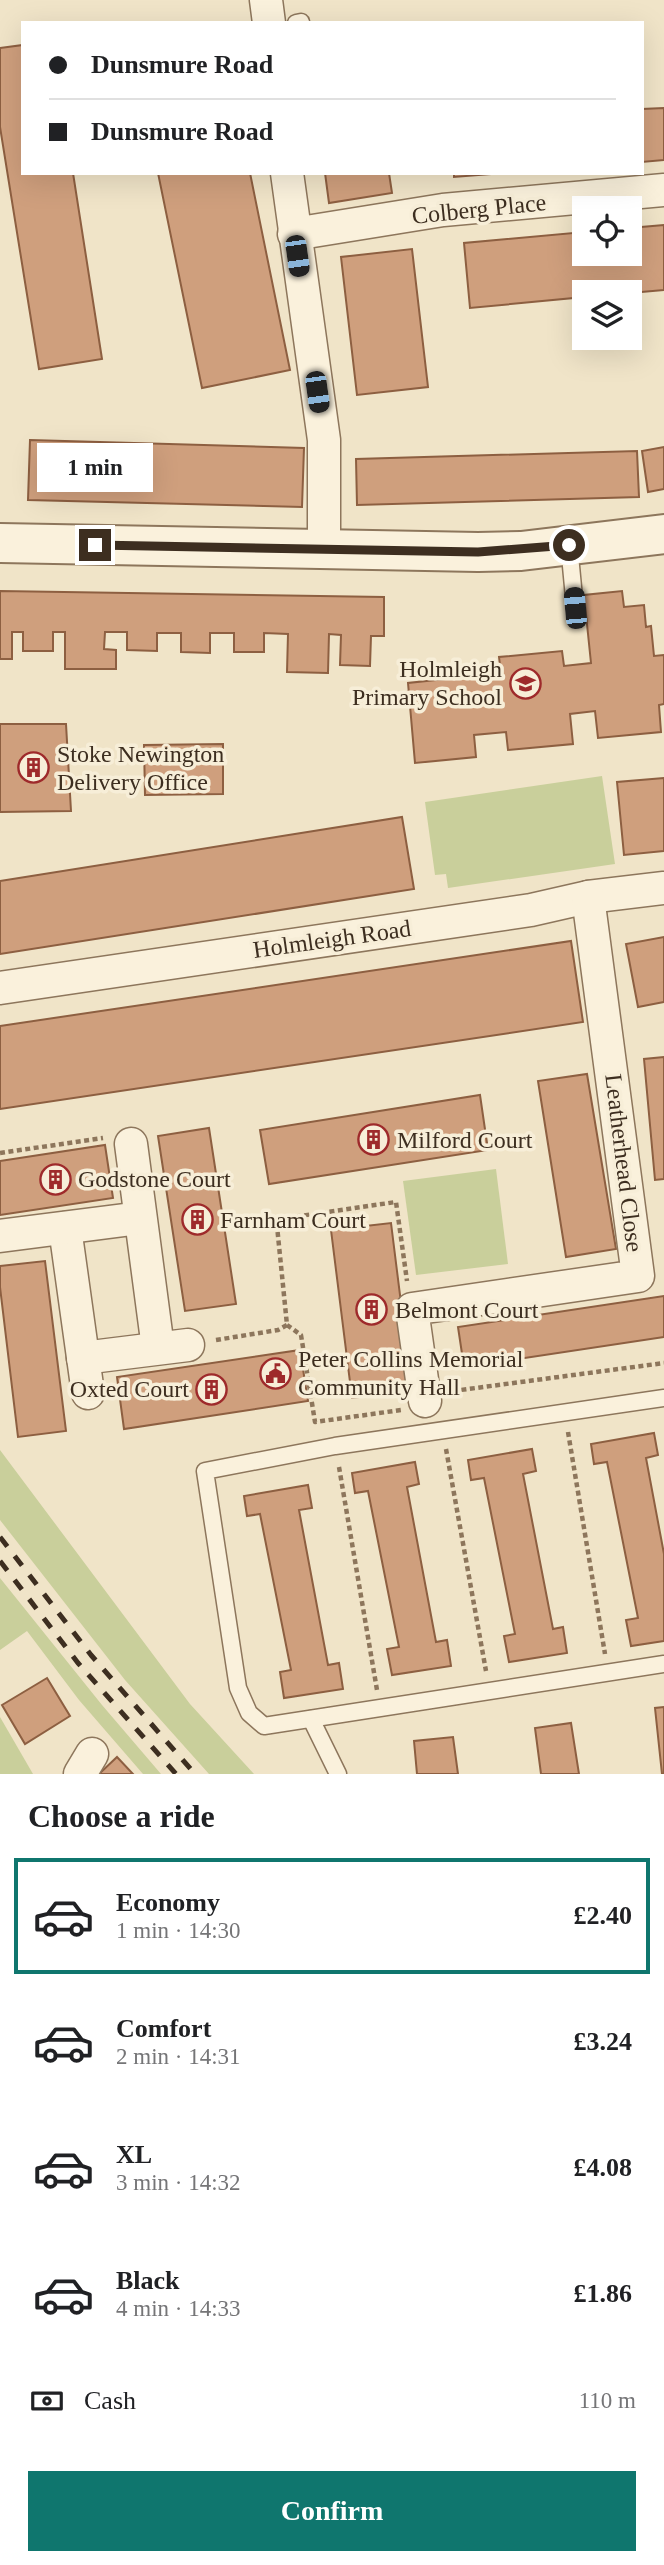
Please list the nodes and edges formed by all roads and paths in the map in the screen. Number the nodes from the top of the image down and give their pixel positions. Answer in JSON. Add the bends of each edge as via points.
{"nodes":[{"id":1,"x":267,"y":0,"type":"edge"},
{"id":2,"x":269,"y":21,"type":"edge"},
{"id":3,"x":287,"y":175,"type":"edge"},
{"id":4,"x":664,"y":190,"type":"edge"},
{"id":5,"x":294,"y":234,"type":"junction"},
{"id":6,"x":664,"y":534,"type":"edge"},
{"id":7,"x":0,"y":543,"type":"edge"},
{"id":8,"x":569,"y":545,"type":"junction"},
{"id":9,"x":324,"y":548,"type":"junction"},
{"id":10,"x":575,"y":608,"type":"dead end"},
{"id":11,"x":664,"y":888,"type":"edge"},
{"id":12,"x":588,"y":898,"type":"junction"},
{"id":13,"x":0,"y":988,"type":"edge"},
{"id":14,"x":131,"y":1144,"type":"joint"},
{"id":15,"x":0,"y":1153,"type":"edge"},
{"id":16,"x":140,"y":1218,"type":"junction"},
{"id":17,"x":65,"y":1228,"type":"junction"},
{"id":18,"x":0,"y":1236,"type":"edge"},
{"id":19,"x":411,"y":1302,"type":"junction"},
{"id":20,"x":287,"y":1325,"type":"junction"},
{"id":21,"x":186,"y":1345,"type":"junction"},
{"id":22,"x":83,"y":1357,"type":"junction"},
{"id":23,"x":664,"y":1363,"type":"edge"},
{"id":24,"x":88,"y":1393,"type":"dead end"},
{"id":25,"x":424,"y":1398,"type":"junction"},
{"id":26,"x":664,"y":1398,"type":"edge"},
{"id":27,"x":565,"y":1414,"type":"junction"},
{"id":28,"x":442,"y":1431,"type":"junction"},
{"id":29,"x":335,"y":1446,"type":"junction"},
{"id":30,"x":664,"y":1664,"type":"edge"},
{"id":31,"x":608,"y":1673,"type":"junction"},
{"id":32,"x":490,"y":1691,"type":"junction"},
{"id":33,"x":381,"y":1708,"type":"junction"},
{"id":34,"x":311,"y":1719,"type":"junction"},
{"id":35,"x":338,"y":1774,"type":"edge"}],
"edges":[{"from":1,"to":2,"type":"street"},
{"from":3,"to":5,"type":"street"},
{"from":4,"to":5,"type":"street","name":"Colberg Place","via":[[443,211]]},
{"from":5,"to":9,"type":"street","via":[[324,440]]},
{"from":6,"to":8,"type":"street"},
{"from":7,"to":9,"type":"street"},
{"from":8,"to":9,"type":"street","via":[[478,552]]},
{"from":8,"to":10,"type":"lane"},
{"from":11,"to":12,"type":"street","name":"Holmleigh Road"},
{"from":12,"to":13,"type":"street","name":"Holmleigh Road"},
{"from":12,"to":19,"type":"street","name":"Leatherhead Close","via":[[639,1276]]},
{"from":14,"to":15,"type":"path","via":[[129,1134]]},
{"from":14,"to":16,"type":"street"},
{"from":16,"to":17,"type":"street"},
{"from":16,"to":21,"type":"street"},
{"from":17,"to":18,"type":"street"},
{"from":17,"to":22,"type":"street"},
{"from":19,"to":20,"type":"path","via":[[396,1202],[286,1218],[277,1226]]},
{"from":19,"to":25,"type":"street"},
{"from":20,"to":21,"type":"path"},
{"from":20,"to":25,"type":"path","via":[[301,1335],[315,1422],[426,1407]]},
{"from":21,"to":22,"type":"street"},
{"from":22,"to":24,"type":"street"},
{"from":23,"to":25,"type":"path"},
{"from":26,"to":27,"type":"lane"},
{"from":27,"to":28,"type":"lane"},
{"from":27,"to":31,"type":"path"},
{"from":28,"to":29,"type":"lane"},
{"from":28,"to":32,"type":"path"},
{"from":29,"to":33,"type":"path"},
{"from":29,"to":34,"type":"lane","via":[[205,1471],[238,1688],[249,1713],[264,1726]]},
{"from":30,"to":31,"type":"lane"},
{"from":31,"to":32,"type":"lane"},
{"from":32,"to":33,"type":"lane"},
{"from":33,"to":34,"type":"lane"},
{"from":34,"to":35,"type":"lane"}]}
